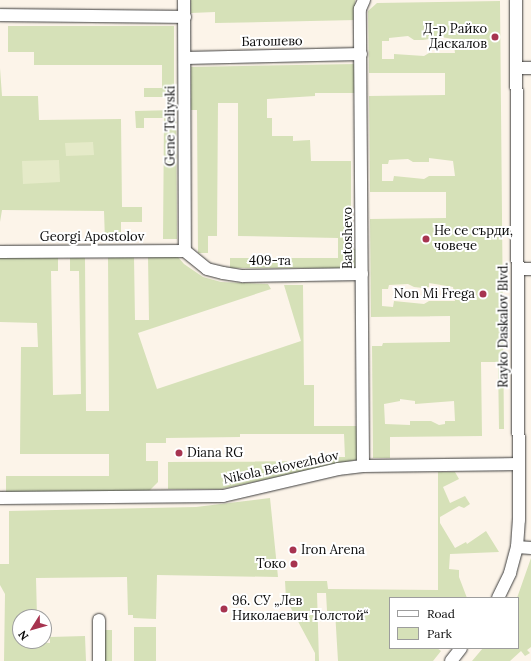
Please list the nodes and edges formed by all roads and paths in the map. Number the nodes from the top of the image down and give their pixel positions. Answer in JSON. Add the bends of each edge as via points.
{"nodes":[{"id":1,"x":184,"y":0,"type":"edge"},
{"id":2,"x":516,"y":0,"type":"edge"},
{"id":3,"x":362,"y":5,"type":"edge"},
{"id":4,"x":0,"y":15,"type":"edge"},
{"id":5,"x":184,"y":17,"type":"junction"},
{"id":6,"x":360,"y":54,"type":"junction"},
{"id":7,"x":184,"y":58,"type":"junction"},
{"id":8,"x":517,"y":68,"type":"junction"},
{"id":9,"x":531,"y":68,"type":"edge"},
{"id":10,"x":185,"y":251,"type":"junction"},
{"id":11,"x":0,"y":252,"type":"edge"},
{"id":12,"x":518,"y":269,"type":"junction"},
{"id":13,"x":531,"y":269,"type":"edge"},
{"id":14,"x":362,"y":274,"type":"junction"},
{"id":15,"x":519,"y":464,"type":"junction"},
{"id":16,"x":363,"y":466,"type":"junction"},
{"id":17,"x":0,"y":498,"type":"edge"},
{"id":18,"x":517,"y":547,"type":"junction"},
{"id":19,"x":531,"y":548,"type":"edge"},
{"id":20,"x":498,"y":597,"type":"edge"},
{"id":21,"x":99,"y":620,"type":"dead end"},
{"id":22,"x":460,"y":649,"type":"edge"},
{"id":23,"x":100,"y":661,"type":"edge"},
{"id":24,"x":451,"y":661,"type":"edge"}],
"edges":[{"from":1,"to":5,"type":"street","name":"Gene Teliyski"},
{"from":2,"to":8,"type":"street","name":"Rayko Daskalov Blvd."},
{"from":3,"to":6,"type":"street","name":"Batoshevo"},
{"from":4,"to":5,"type":"street"},
{"from":5,"to":7,"type":"street","name":"Gene Teliyski"},
{"from":6,"to":7,"type":"street","name":"Батошево"},
{"from":6,"to":14,"type":"street","name":"Batoshevo"},
{"from":7,"to":10,"type":"street","name":"Gene Teliyski"},
{"from":8,"to":9,"type":"street"},
{"from":8,"to":12,"type":"street","name":"Rayko Daskalov Blvd."},
{"from":10,"to":11,"type":"street","name":"Georgi Apostolov"},
{"from":10,"to":14,"type":"street","name":"409-та","via":[[207,269],[243,276]]},
{"from":12,"to":13,"type":"street"},
{"from":12,"to":15,"type":"street","name":"Rayko Daskalov Blvd."},
{"from":14,"to":16,"type":"street","name":"Batoshevo"},
{"from":15,"to":16,"type":"street","name":"Nikola Belovezhdov"},
{"from":15,"to":18,"type":"street","name":"Rayko Daskalov Blvd."},
{"from":16,"to":17,"type":"street","name":"Nikola Belovezhdov","via":[[338,469],[223,496]]},
{"from":18,"to":19,"type":"street"},
{"from":18,"to":20,"type":"street","name":"Rayko Daskalov Blvd.","via":[[510,573]]},
{"from":21,"to":23,"type":"street"},
{"from":22,"to":24,"type":"street"}]}
